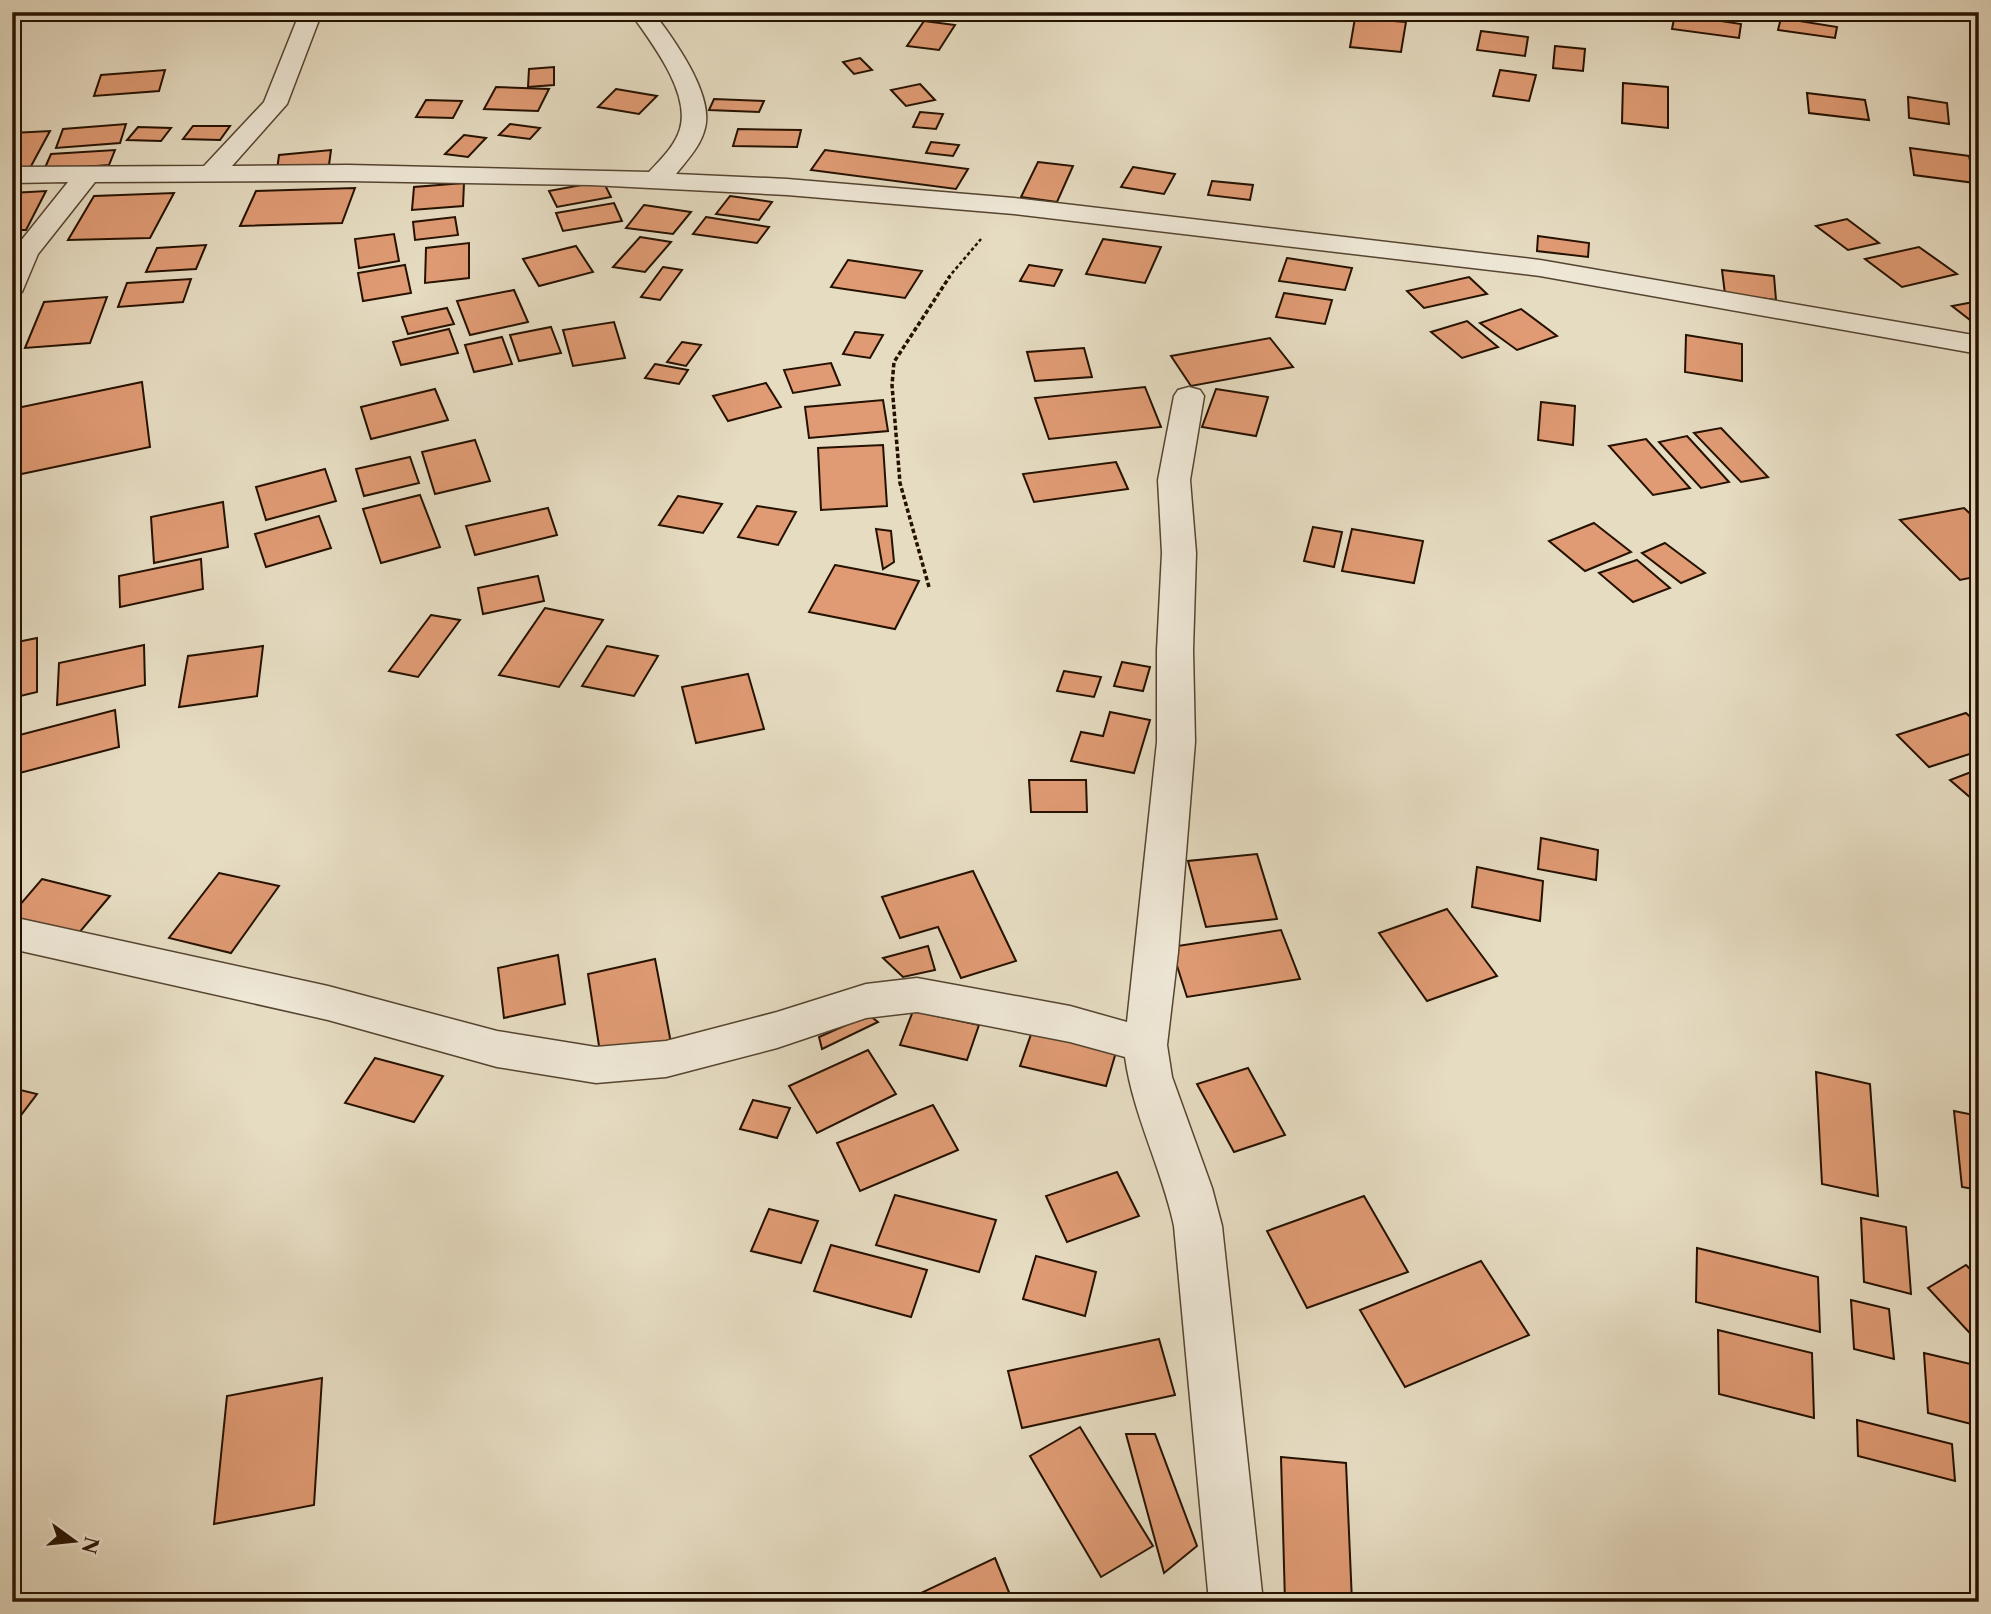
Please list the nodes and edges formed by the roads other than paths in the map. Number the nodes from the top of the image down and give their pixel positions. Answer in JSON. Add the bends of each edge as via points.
{"nodes":[{"id":1,"x":311,"y":12,"type":"edge"},
{"id":2,"x":641,"y":12,"type":"edge"},
{"id":3,"x":212,"y":173,"type":"junction"},
{"id":4,"x":89,"y":174,"type":"junction"},
{"id":5,"x":12,"y":175,"type":"edge"},
{"id":6,"x":656,"y":180,"type":"junction"},
{"id":7,"x":12,"y":286,"type":"edge"},
{"id":8,"x":1979,"y":345,"type":"edge"},
{"id":9,"x":1189,"y":396,"type":"dead end"},
{"id":10,"x":12,"y":933,"type":"edge"},
{"id":11,"x":1145,"y":1045,"type":"junction"},
{"id":12,"x":1236,"y":1602,"type":"edge"}],
"edges":[{"from":1,"to":3,"type":"street","via":[[275,103]]},
{"from":2,"to":6,"type":"street","via":[[692,100],[694,124],[683,147]]},
{"from":3,"to":4,"type":"street"},
{"from":3,"to":6,"type":"street"},
{"from":4,"to":5,"type":"street"},
{"from":4,"to":7,"type":"street","via":[[24,253]]},
{"from":6,"to":8,"type":"street","via":[[1014,206],[1540,268]]},
{"from":9,"to":11,"type":"street","via":[[1174,480],[1179,553],[1176,742]]},
{"from":10,"to":11,"type":"street","via":[[328,1003],[497,1049],[596,1065],[666,1059],[866,1001],[917,995],[1016,1013]]},
{"from":11,"to":12,"type":"street","via":[[1150,1077],[1198,1226]]}]}
